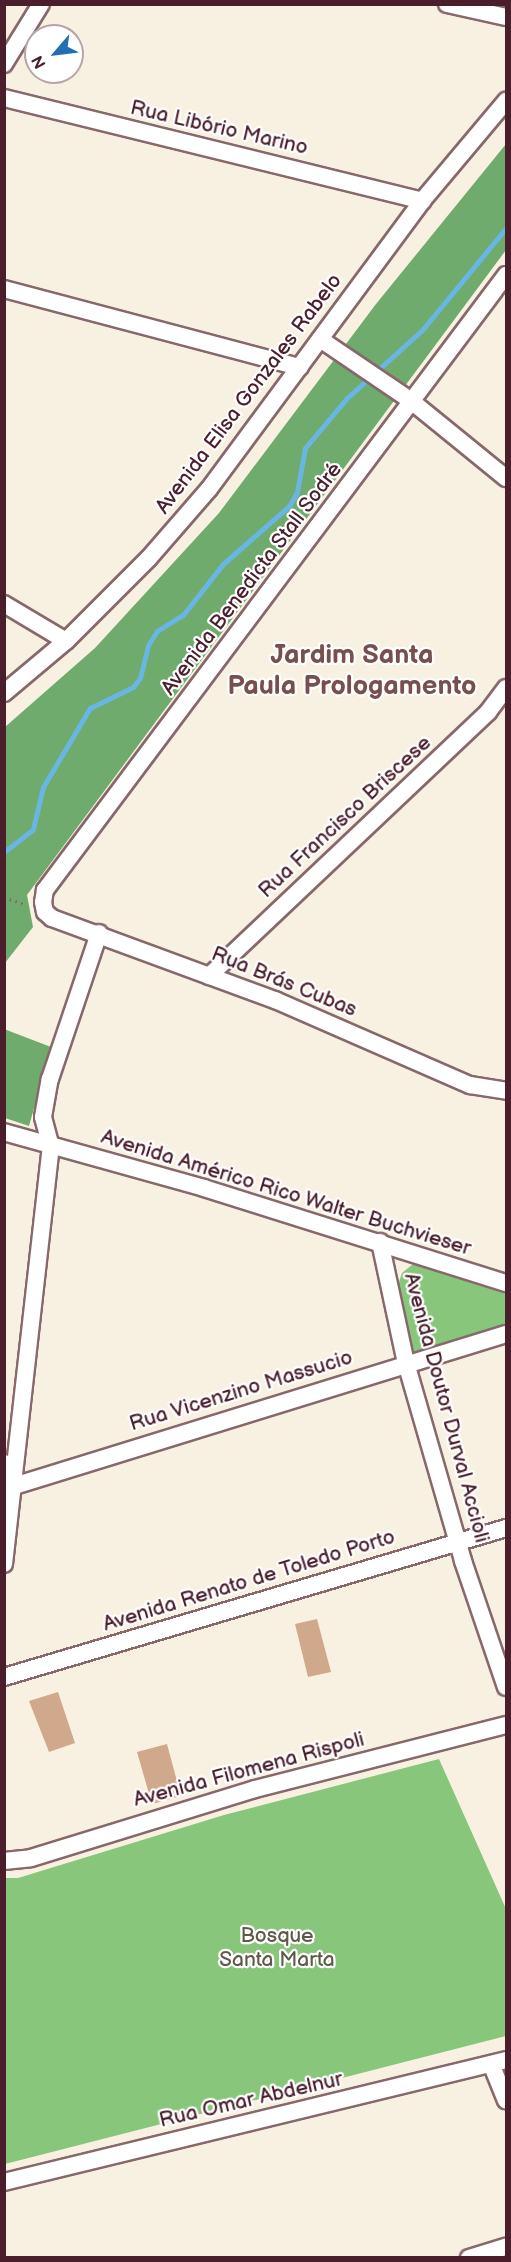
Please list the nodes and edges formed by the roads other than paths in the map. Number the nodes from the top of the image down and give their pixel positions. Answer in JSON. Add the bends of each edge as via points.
{"nodes":[{"id":1,"x":41,"y":4,"type":"edge"},
{"id":2,"x":447,"y":4,"type":"edge"},
{"id":3,"x":507,"y":17,"type":"edge"},
{"id":4,"x":4,"y":64,"type":"edge"},
{"id":5,"x":4,"y":98,"type":"edge"},
{"id":6,"x":507,"y":101,"type":"edge"},
{"id":7,"x":422,"y":201,"type":"junction"},
{"id":8,"x":507,"y":275,"type":"edge"},
{"id":9,"x":4,"y":290,"type":"edge"},
{"id":10,"x":320,"y":339,"type":"junction"},
{"id":11,"x":300,"y":367,"type":"junction"},
{"id":12,"x":410,"y":400,"type":"junction"},
{"id":13,"x":507,"y":478,"type":"edge"},
{"id":14,"x":4,"y":604,"type":"edge"},
{"id":15,"x":66,"y":641,"type":"junction"},
{"id":16,"x":507,"y":688,"type":"edge"},
{"id":17,"x":4,"y":693,"type":"edge"},
{"id":18,"x":45,"y":912,"type":"joint"},
{"id":19,"x":99,"y":933,"type":"junction"},
{"id":20,"x":209,"y":975,"type":"junction"},
{"id":21,"x":507,"y":1091,"type":"edge"},
{"id":22,"x":4,"y":1132,"type":"edge"},
{"id":23,"x":51,"y":1147,"type":"junction"},
{"id":24,"x":380,"y":1242,"type":"junction"},
{"id":25,"x":507,"y":1283,"type":"edge"},
{"id":26,"x":507,"y":1334,"type":"edge"},
{"id":27,"x":406,"y":1363,"type":"junction"},
{"id":28,"x":4,"y":1463,"type":"edge"},
{"id":29,"x":14,"y":1486,"type":"junction"},
{"id":30,"x":507,"y":1528,"type":"edge"},
{"id":31,"x":457,"y":1542,"type":"junction"},
{"id":32,"x":4,"y":1564,"type":"edge"},
{"id":33,"x":4,"y":1677,"type":"edge"},
{"id":34,"x":507,"y":1687,"type":"edge"},
{"id":35,"x":507,"y":1725,"type":"edge"},
{"id":36,"x":4,"y":1861,"type":"edge"},
{"id":37,"x":499,"y":2063,"type":"edge"},
{"id":38,"x":507,"y":2100,"type":"edge"},
{"id":39,"x":4,"y":2182,"type":"edge"},
{"id":40,"x":507,"y":2247,"type":"edge"},
{"id":41,"x":469,"y":2258,"type":"edge"}],
"edges":[{"from":1,"to":4,"type":"street"},
{"from":2,"to":3,"type":"street"},
{"from":5,"to":7,"type":"street","name":"Rua Libório Marino"},
{"from":6,"to":7,"type":"street","name":"Avenida Elisa Gonzales Rabelo"},
{"from":7,"to":10,"type":"street","name":"Avenida Elisa Gonzales Rabelo"},
{"from":8,"to":12,"type":"street","name":"Avenida Benedicta Stall Sodré"},
{"from":9,"to":11,"type":"street"},
{"from":10,"to":11,"type":"street","name":"Avenida Elisa Gonzales Rabelo"},
{"from":10,"to":12,"type":"street"},
{"from":11,"to":15,"type":"street","name":"Avenida Elisa Gonzales Rabelo","via":[[209,489],[149,558]]},
{"from":12,"to":13,"type":"street"},
{"from":12,"to":18,"type":"street","name":"Avenida Benedicta Stall Sodré","via":[[333,511],[45,890]]},
{"from":14,"to":15,"type":"street"},
{"from":15,"to":17,"type":"street","name":"Avenida Elisa Gonzales Rabelo"},
{"from":16,"to":20,"type":"street","name":"Rua Francisco Briscese","via":[[488,712]]},
{"from":18,"to":19,"type":"street","name":"Rua Brás Cubas","via":[[52,918]]},
{"from":19,"to":20,"type":"street","name":"Rua Brás Cubas"},
{"from":19,"to":23,"type":"street","via":[[50,1079],[43,1116]]},
{"from":20,"to":21,"type":"street","name":"Rua Brás Cubas","via":[[470,1085]]},
{"from":22,"to":23,"type":"street","name":"Avenida Américo Rico Walter Buchvieser"},
{"from":23,"to":24,"type":"street","name":"Avenida Américo Rico Walter Buchvieser"},
{"from":23,"to":29,"type":"street"},
{"from":24,"to":25,"type":"street","name":"Avenida Américo Rico Walter Buchvieser"},
{"from":24,"to":27,"type":"street","name":"Avenida Doutor Durval Accioli"},
{"from":26,"to":27,"type":"street","name":"Rua Vicenzino Massucio"},
{"from":27,"to":29,"type":"street","name":"Rua Vicenzino Massucio"},
{"from":27,"to":31,"type":"street","name":"Avenida Doutor Durval Accioli"},
{"from":28,"to":29,"type":"street"},
{"from":29,"to":32,"type":"street"},
{"from":30,"to":31,"type":"street","name":"Avenida Renato de Toledo Porto"},
{"from":31,"to":33,"type":"street","name":"Avenida Renato de Toledo Porto"},
{"from":31,"to":34,"type":"street","name":"Avenida Doutor Durval Accioli"},
{"from":35,"to":36,"type":"street","name":"Avenida Filomena Rispoli","via":[[255,1789],[31,1858]]},
{"from":37,"to":38,"type":"street"},
{"from":37,"to":39,"type":"street","name":"Rua Omar Abdelnur"},
{"from":40,"to":41,"type":"street"}]}
